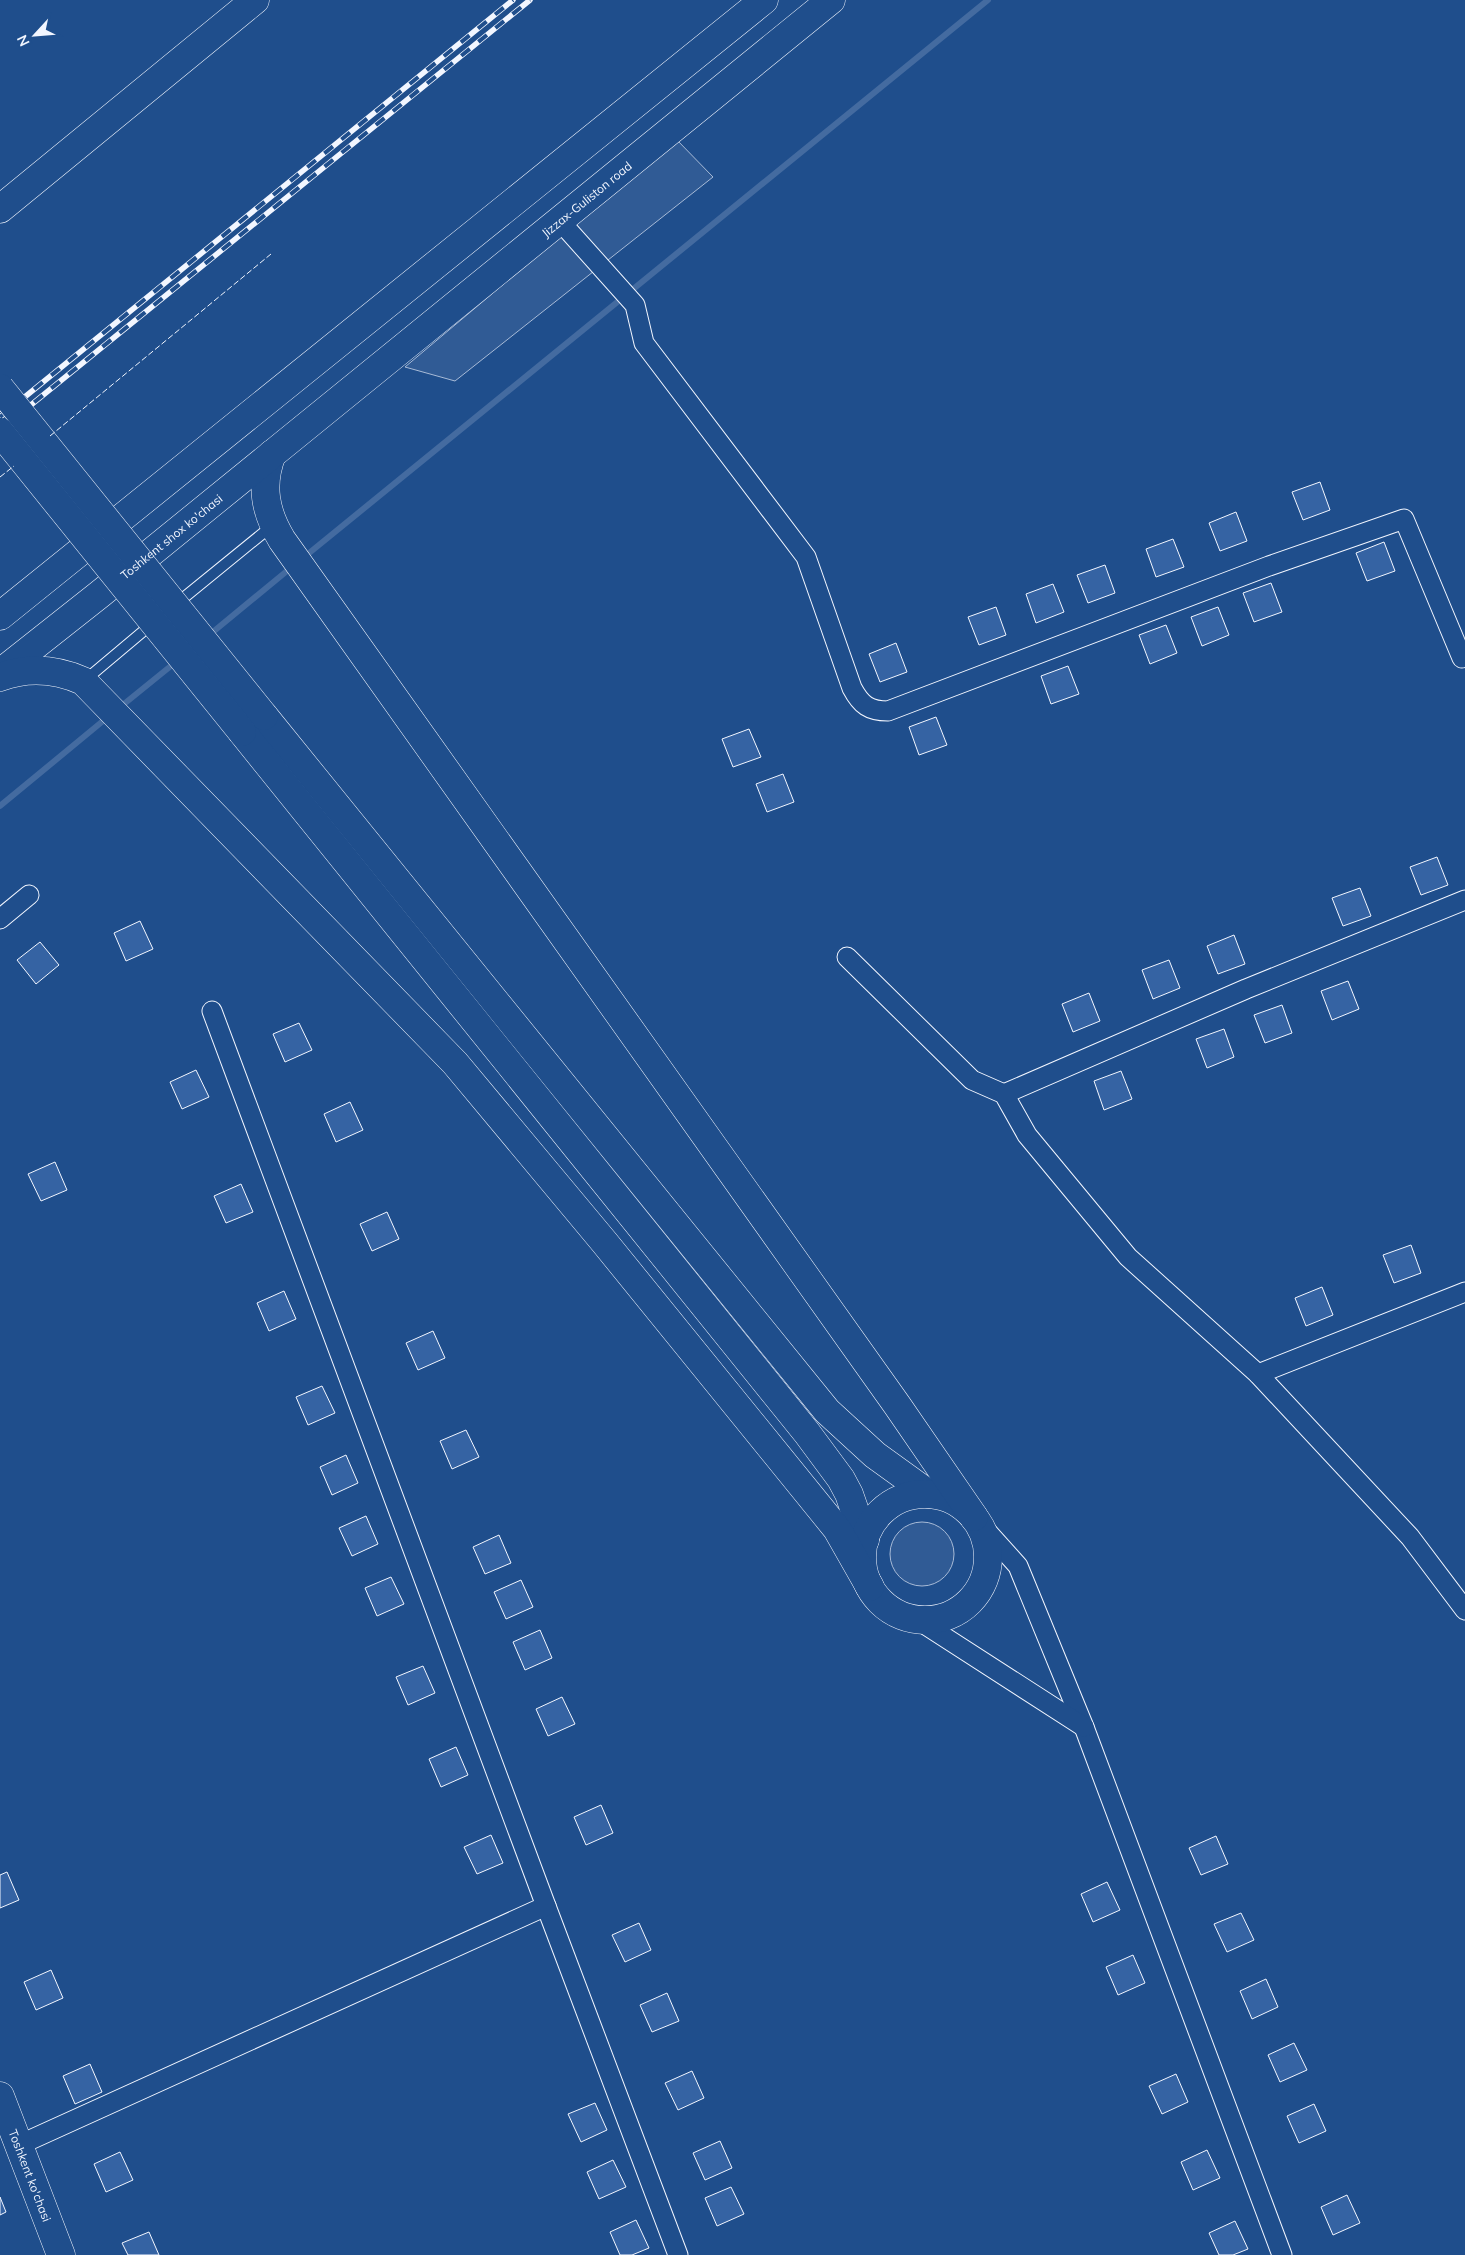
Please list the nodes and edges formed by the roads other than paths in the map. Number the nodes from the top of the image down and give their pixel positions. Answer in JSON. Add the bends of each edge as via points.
{"nodes":[{"id":1,"x":255,"y":0,"type":"edge"},
{"id":2,"x":764,"y":0,"type":"edge"},
{"id":3,"x":831,"y":0,"type":"edge"},
{"id":4,"x":0,"y":209,"type":"edge"},
{"id":5,"x":559,"y":220,"type":"junction"},
{"id":6,"x":0,"y":388,"type":"edge"},
{"id":7,"x":340,"y":398,"type":"joint"},
{"id":8,"x":0,"y":432,"type":"edge"},
{"id":9,"x":272,"y":454,"type":"junction"},
{"id":10,"x":277,"y":532,"type":"junction"},
{"id":11,"x":0,"y":616,"type":"edge"},
{"id":12,"x":1465,"y":657,"type":"edge"},
{"id":13,"x":0,"y":675,"type":"edge"},
{"id":14,"x":89,"y":687,"type":"junction"},
{"id":15,"x":29,"y":895,"type":"dead end"},
{"id":16,"x":1465,"y":900,"type":"edge"},
{"id":17,"x":0,"y":919,"type":"edge"},
{"id":18,"x":847,"y":957,"type":"dead end"},
{"id":19,"x":212,"y":1011,"type":"dead end"},
{"id":20,"x":1004,"y":1094,"type":"junction"},
{"id":21,"x":1465,"y":1292,"type":"edge"},
{"id":22,"x":1258,"y":1374,"type":"junction"},
{"id":23,"x":929,"y":1494,"type":"junction"},
{"id":24,"x":974,"y":1517,"type":"junction"},
{"id":25,"x":865,"y":1540,"type":"junction"},
{"id":26,"x":870,"y":1587,"type":"junction"},
{"id":27,"x":1465,"y":1610,"type":"edge"},
{"id":28,"x":918,"y":1620,"type":"junction"},
{"id":29,"x":1084,"y":1727,"type":"junction"},
{"id":30,"x":546,"y":1906,"type":"junction"},
{"id":31,"x":0,"y":2096,"type":"edge"},
{"id":32,"x":19,"y":2145,"type":"junction"},
{"id":33,"x":62,"y":2255,"type":"edge"},
{"id":34,"x":678,"y":2255,"type":"edge"},
{"id":35,"x":1282,"y":2255,"type":"edge"}],
"edges":[{"from":1,"to":4,"type":"main road"},
{"from":2,"to":11,"type":"main road"},
{"from":3,"to":5,"type":"main road","name":"Jizzax-Guliston road"},
{"from":5,"to":7,"type":"main road","name":"Jizzax-Guliston road"},
{"from":5,"to":12,"type":"street","via":[[635,305],[644,343],[806,557],[852,688],[864,706],[888,711],[1269,566],[1404,519],[1462,658]]},
{"from":6,"to":23,"type":"main road","bridge":true,"via":[[827,1412],[875,1455]]},
{"from":7,"to":9,"type":"main road","name":"Toshkent shox ko'chasi"},
{"from":8,"to":25,"type":"main road","bridge":true,"via":[[807,1433],[841,1479]]},
{"from":9,"to":10,"type":"main road","via":[[265,488],[268,510]]},
{"from":9,"to":13,"type":"main road","name":"Toshkent shox ko'chasi"},
{"from":10,"to":14,"type":"lane","via":[[164,614]]},
{"from":10,"to":24,"type":"main road"},
{"from":13,"to":14,"type":"main road","via":[[48,671],[62,673]]},
{"from":14,"to":26,"type":"main road","via":[[455,1063],[837,1529]]},
{"from":15,"to":17,"type":"street"},
{"from":16,"to":20,"type":"street","via":[[1246,989]]},
{"from":18,"to":20,"type":"street","via":[[972,1080]]},
{"from":19,"to":30,"type":"street"},
{"from":20,"to":22,"type":"street","via":[[1027,1135],[1128,1257]]},
{"from":21,"to":22,"type":"street"},
{"from":22,"to":27,"type":"street","via":[[1410,1537]]},
{"from":23,"to":24,"type":"main road","via":[[954,1501]]},
{"from":23,"to":25,"type":"main road","via":[[893,1503],[875,1519]]},
{"from":24,"to":28,"type":"main road","via":[[981,1527],[988,1552],[988,1564],[980,1588],[964,1607],[953,1614]]},
{"from":24,"to":29,"type":"street","via":[[1018,1566]]},
{"from":25,"to":26,"type":"main road","via":[[863,1564]]},
{"from":26,"to":28,"type":"main road","via":[[890,1609]]},
{"from":28,"to":29,"type":"street"},
{"from":29,"to":35,"type":"street"},
{"from":30,"to":32,"type":"street"},
{"from":30,"to":34,"type":"street"},
{"from":31,"to":32,"type":"main road","name":"Toshkent ko'chasi"},
{"from":32,"to":33,"type":"main road","name":"Toshkent ko'chasi"}]}
